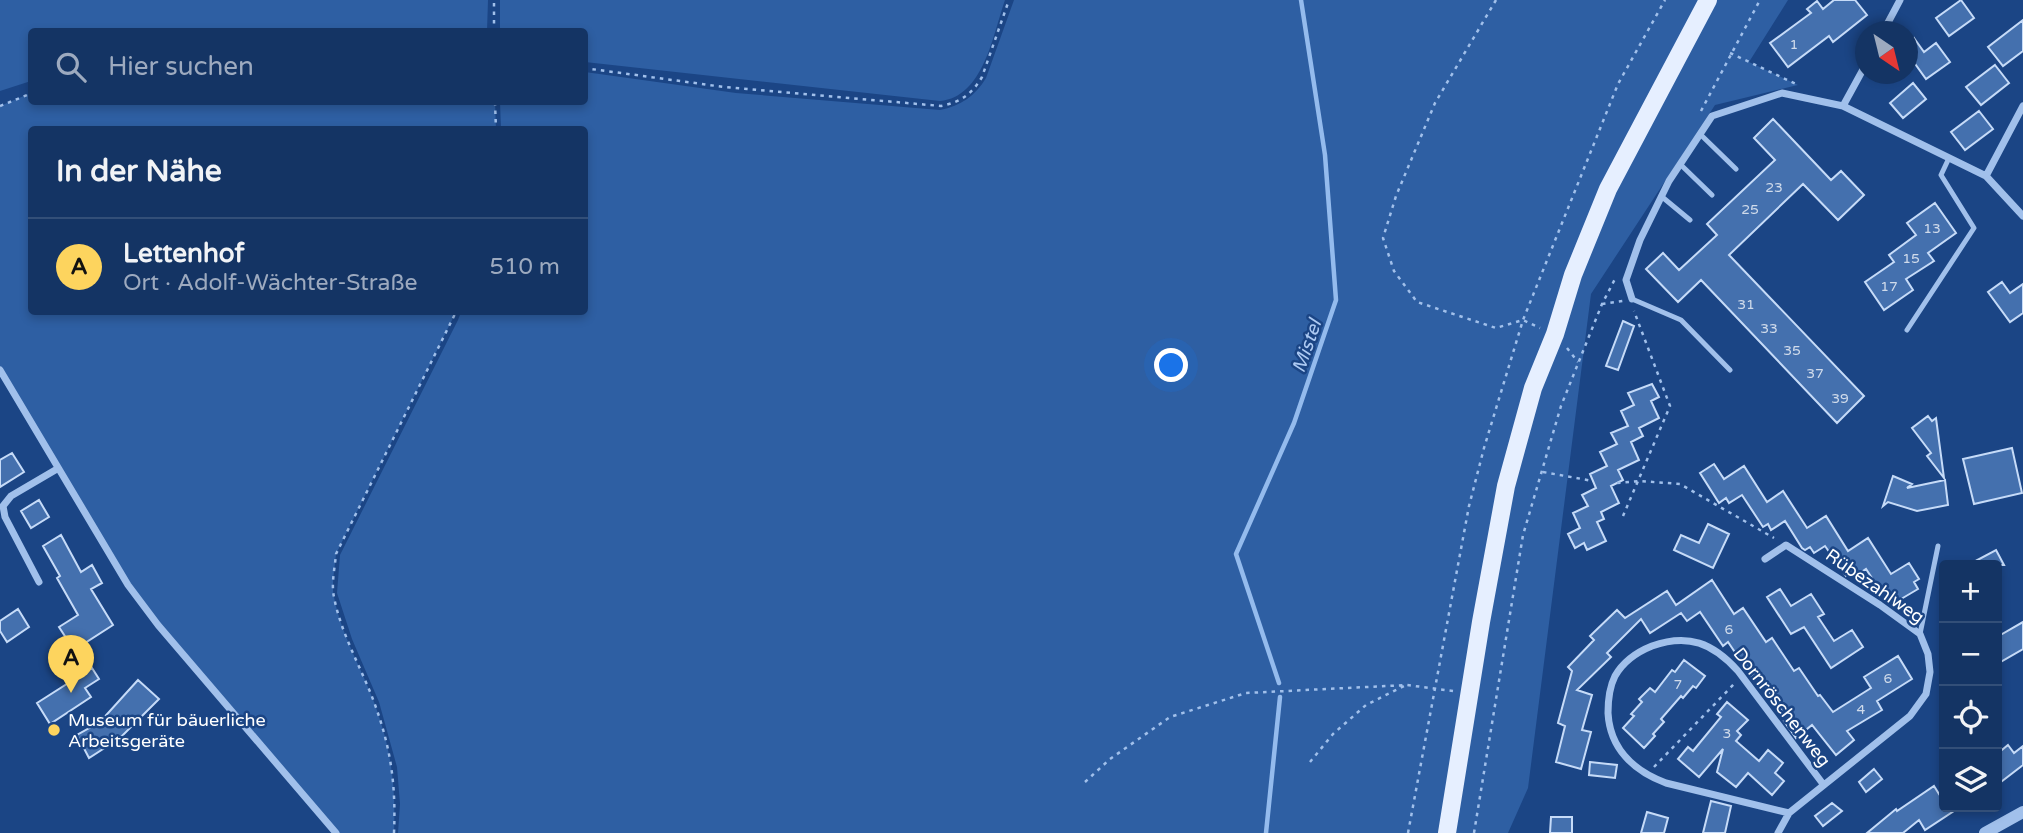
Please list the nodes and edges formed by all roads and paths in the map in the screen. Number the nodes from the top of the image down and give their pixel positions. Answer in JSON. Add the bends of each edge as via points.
{"nodes":[{"id":1,"x":494,"y":0,"type":"edge"},
{"id":2,"x":1009,"y":0,"type":"edge"},
{"id":3,"x":1496,"y":0,"type":"edge"},
{"id":4,"x":1708,"y":0,"type":"edge"},
{"id":5,"x":1760,"y":0,"type":"edge"},
{"id":6,"x":1900,"y":0,"type":"edge"},
{"id":7,"x":1889,"y":21,"type":"edge"},
{"id":8,"x":494,"y":28,"type":"edge"},
{"id":9,"x":1730,"y":53,"type":"junction"},
{"id":10,"x":588,"y":69,"type":"edge"},
{"id":11,"x":1855,"y":84,"type":"edge"},
{"id":12,"x":1798,"y":85,"type":"dead end"},
{"id":13,"x":28,"y":95,"type":"edge"},
{"id":14,"x":495,"y":105,"type":"edge"},
{"id":15,"x":0,"y":106,"type":"edge"},
{"id":16,"x":1843,"y":106,"type":"junction"},
{"id":17,"x":2023,"y":106,"type":"edge"},
{"id":18,"x":1700,"y":113,"type":"dead end"},
{"id":19,"x":496,"y":126,"type":"edge"},
{"id":20,"x":1700,"y":134,"type":"junction"},
{"id":21,"x":1949,"y":158,"type":"junction"},
{"id":22,"x":1680,"y":164,"type":"junction"},
{"id":23,"x":1736,"y":169,"type":"dead end"},
{"id":24,"x":1986,"y":176,"type":"junction"},
{"id":25,"x":1712,"y":195,"type":"dead end"},
{"id":26,"x":1661,"y":196,"type":"junction"},
{"id":27,"x":2023,"y":216,"type":"edge"},
{"id":28,"x":1690,"y":220,"type":"dead end"},
{"id":29,"x":1621,"y":268,"type":"dead end"},
{"id":30,"x":1632,"y":299,"type":"junction"},
{"id":31,"x":1602,"y":304,"type":"junction"},
{"id":32,"x":455,"y":315,"type":"edge"},
{"id":33,"x":1523,"y":320,"type":"dead end"},
{"id":34,"x":1907,"y":330,"type":"dead end"},
{"id":35,"x":0,"y":370,"type":"edge"},
{"id":36,"x":1730,"y":370,"type":"dead end"},
{"id":37,"x":57,"y":469,"type":"junction"},
{"id":38,"x":1543,"y":472,"type":"junction"},
{"id":39,"x":1593,"y":481,"type":"dead end"},
{"id":40,"x":1639,"y":481,"type":"junction"},
{"id":41,"x":1617,"y":483,"type":"dead end"},
{"id":42,"x":1623,"y":516,"type":"dead end"},
{"id":43,"x":1786,"y":545,"type":"junction"},
{"id":44,"x":1938,"y":546,"type":"dead end"},
{"id":45,"x":1765,"y":559,"type":"dead end"},
{"id":46,"x":39,"y":582,"type":"dead end"},
{"id":47,"x":1920,"y":634,"type":"junction"},
{"id":48,"x":1742,"y":676,"type":"junction"},
{"id":49,"x":1407,"y":685,"type":"junction"},
{"id":50,"x":1470,"y":694,"type":"junction"},
{"id":51,"x":1310,"y":762,"type":"dead end"},
{"id":52,"x":1647,"y":775,"type":"junction"},
{"id":53,"x":1085,"y":782,"type":"dead end"},
{"id":54,"x":1823,"y":784,"type":"junction"},
{"id":55,"x":2023,"y":812,"type":"edge"},
{"id":56,"x":1789,"y":813,"type":"junction"},
{"id":57,"x":1990,"y":832,"type":"edge"},
{"id":58,"x":336,"y":833,"type":"edge"},
{"id":59,"x":394,"y":833,"type":"edge"},
{"id":60,"x":1447,"y":833,"type":"edge"},
{"id":61,"x":1474,"y":833,"type":"edge"},
{"id":62,"x":1778,"y":833,"type":"edge"}],
"edges":[{"from":1,"to":8,"type":"path"},
{"from":2,"to":10,"type":"path","via":[[977,86],[961,100],[941,106],[724,87]]},
{"from":3,"to":33,"type":"path","via":[[1435,103],[1383,238],[1394,271],[1418,302],[1496,328]]},
{"from":4,"to":50,"type":"main road","via":[[1608,189],[1533,388],[1506,486]]},
{"from":5,"to":9,"type":"path"},
{"from":6,"to":7,"type":"street"},
{"from":9,"to":12,"type":"path"},
{"from":9,"to":18,"type":"path"},
{"from":11,"to":16,"type":"street"},
{"from":13,"to":15,"type":"path"},
{"from":14,"to":19,"type":"path"},
{"from":16,"to":20,"type":"street","via":[[1782,93],[1712,116]]},
{"from":16,"to":21,"type":"street"},
{"from":17,"to":24,"type":"street"},
{"from":20,"to":22,"type":"street"},
{"from":20,"to":23,"type":"lane"},
{"from":21,"to":24,"type":"street"},
{"from":21,"to":34,"type":"lane","via":[[1941,175],[1974,228]]},
{"from":22,"to":25,"type":"lane"},
{"from":22,"to":26,"type":"street"},
{"from":24,"to":27,"type":"street"},
{"from":26,"to":28,"type":"lane"},
{"from":26,"to":30,"type":"street","via":[[1626,280]]},
{"from":29,"to":31,"type":"path"},
{"from":30,"to":31,"type":"path"},
{"from":30,"to":36,"type":"lane","via":[[1681,320]]},
{"from":30,"to":40,"type":"path","via":[[1670,406]]},
{"from":31,"to":38,"type":"path","via":[[1561,406]]},
{"from":32,"to":59,"type":"path","via":[[336,554],[333,595],[374,703],[393,769]]},
{"from":35,"to":37,"type":"street"},
{"from":37,"to":46,"type":"street","via":[[11,496],[3,506]]},
{"from":37,"to":58,"type":"street","via":[[158,625]]},
{"from":38,"to":39,"type":"path"},
{"from":38,"to":61,"type":"path","via":[[1523,535]]},
{"from":40,"to":41,"type":"path"},
{"from":40,"to":42,"type":"path"},
{"from":40,"to":43,"type":"path","via":[[1680,484]]},
{"from":43,"to":45,"type":"street"},
{"from":43,"to":47,"type":"street","name":"Rübezahlweg"},
{"from":44,"to":47,"type":"lane"},
{"from":47,"to":54,"type":"street","name":"Rübezahlweg","via":[[1930,672],[1926,694],[1910,716]]},
{"from":48,"to":52,"type":"path"},
{"from":48,"to":52,"type":"street","name":"Dornröschenweg","via":[[1711,647],[1684,639],[1642,650],[1627,662],[1610,691],[1609,719],[1615,744]]},
{"from":48,"to":54,"type":"street","name":"Dornröschenweg"},
{"from":49,"to":50,"type":"path"},
{"from":49,"to":51,"type":"path","via":[[1366,705]]},
{"from":49,"to":53,"type":"path","via":[[1246,693],[1170,717]]},
{"from":50,"to":60,"type":"main road"},
{"from":52,"to":56,"type":"street","name":"Dornröschenweg"},
{"from":54,"to":56,"type":"street","name":"Rübezahlweg"},
{"from":55,"to":57,"type":"street"},
{"from":56,"to":62,"type":"street","name":"Rübezahlweg"}]}
